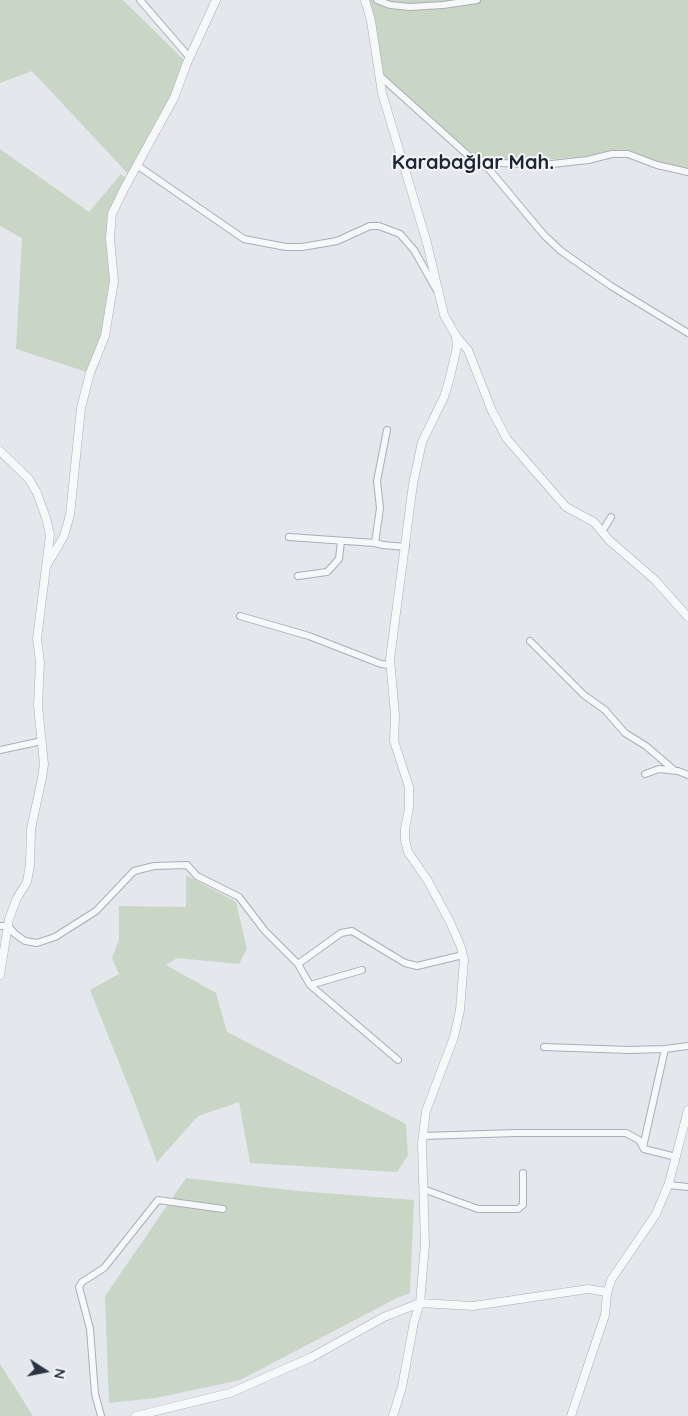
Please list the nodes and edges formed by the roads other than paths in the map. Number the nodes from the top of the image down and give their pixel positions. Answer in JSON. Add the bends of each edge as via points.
{"nodes":[{"id":1,"x":140,"y":0,"type":"edge"},
{"id":2,"x":216,"y":0,"type":"edge"},
{"id":3,"x":365,"y":0,"type":"edge"},
{"id":4,"x":378,"y":0,"type":"edge"},
{"id":5,"x":477,"y":0,"type":"edge"},
{"id":6,"x":190,"y":58,"type":"junction"},
{"id":7,"x":380,"y":76,"type":"junction"},
{"id":8,"x":478,"y":162,"type":"junction"},
{"id":9,"x":138,"y":166,"type":"junction"},
{"id":10,"x":688,"y":172,"type":"edge"},
{"id":11,"x":437,"y":290,"type":"junction"},
{"id":12,"x":688,"y":333,"type":"edge"},
{"id":13,"x":456,"y":336,"type":"junction"},
{"id":14,"x":387,"y":430,"type":"dead end"},
{"id":15,"x":0,"y":451,"type":"edge"},
{"id":16,"x":611,"y":517,"type":"dead end"},
{"id":17,"x":602,"y":532,"type":"junction"},
{"id":18,"x":289,"y":537,"type":"dead end"},
{"id":19,"x":341,"y":541,"type":"junction"},
{"id":20,"x":375,"y":543,"type":"junction"},
{"id":21,"x":406,"y":547,"type":"junction"},
{"id":22,"x":47,"y":565,"type":"junction"},
{"id":23,"x":298,"y":576,"type":"dead end"},
{"id":24,"x":240,"y":616,"type":"dead end"},
{"id":25,"x":688,"y":617,"type":"edge"},
{"id":26,"x":530,"y":641,"type":"dead end"},
{"id":27,"x":390,"y":665,"type":"junction"},
{"id":28,"x":42,"y":741,"type":"junction"},
{"id":29,"x":0,"y":750,"type":"edge"},
{"id":30,"x":674,"y":770,"type":"junction"},
{"id":31,"x":645,"y":774,"type":"dead end"},
{"id":32,"x":688,"y":775,"type":"edge"},
{"id":33,"x":4,"y":926,"type":"edge"},
{"id":34,"x":463,"y":955,"type":"junction"},
{"id":35,"x":298,"y":964,"type":"junction"},
{"id":36,"x":362,"y":970,"type":"dead end"},
{"id":37,"x":0,"y":974,"type":"edge"},
{"id":38,"x":310,"y":985,"type":"junction"},
{"id":39,"x":688,"y":1046,"type":"edge"},
{"id":40,"x":544,"y":1047,"type":"dead end"},
{"id":41,"x":665,"y":1049,"type":"junction"},
{"id":42,"x":398,"y":1060,"type":"dead end"},
{"id":43,"x":688,"y":1110,"type":"edge"},
{"id":44,"x":423,"y":1136,"type":"junction"},
{"id":45,"x":643,"y":1147,"type":"junction"},
{"id":46,"x":676,"y":1157,"type":"junction"},
{"id":47,"x":523,"y":1173,"type":"dead end"},
{"id":48,"x":668,"y":1185,"type":"junction"},
{"id":49,"x":688,"y":1187,"type":"edge"},
{"id":50,"x":423,"y":1189,"type":"junction"},
{"id":51,"x":223,"y":1209,"type":"dead end"},
{"id":52,"x":608,"y":1292,"type":"junction"},
{"id":53,"x":420,"y":1303,"type":"junction"},
{"id":54,"x":101,"y":1416,"type":"edge"},
{"id":55,"x":136,"y":1416,"type":"edge"},
{"id":56,"x":393,"y":1416,"type":"edge"},
{"id":57,"x":571,"y":1416,"type":"edge"}],
"edges":[{"from":1,"to":6,"type":"street"},
{"from":2,"to":6,"type":"street"},
{"from":3,"to":7,"type":"street"},
{"from":4,"to":5,"type":"street","via":[[410,7]]},
{"from":6,"to":9,"type":"street","via":[[174,98]]},
{"from":7,"to":8,"type":"street"},
{"from":7,"to":11,"type":"street","via":[[386,110],[428,243]]},
{"from":8,"to":10,"type":"street","via":[[543,165],[628,154]]},
{"from":8,"to":12,"type":"street","via":[[488,168],[561,251]]},
{"from":9,"to":11,"type":"street","via":[[244,239],[286,248],[337,241],[370,226],[400,234],[414,250]]},
{"from":9,"to":22,"type":"street","via":[[112,214],[110,238],[114,281],[105,336],[90,373],[81,408],[70,515],[64,536]]},
{"from":11,"to":13,"type":"street","via":[[444,315]]},
{"from":13,"to":17,"type":"street","via":[[468,350],[492,411],[507,439],[566,507],[594,522]]},
{"from":13,"to":21,"type":"street","via":[[457,347],[444,397],[422,442],[413,484]]},
{"from":14,"to":20,"type":"street","via":[[377,481],[380,508]]},
{"from":15,"to":22,"type":"street","via":[[29,478],[37,493],[50,535]]},
{"from":16,"to":17,"type":"street"},
{"from":17,"to":25,"type":"street","via":[[655,580]]},
{"from":18,"to":19,"type":"street"},
{"from":19,"to":20,"type":"street"},
{"from":19,"to":23,"type":"street","via":[[339,559],[327,572]]},
{"from":20,"to":21,"type":"street"},
{"from":21,"to":27,"type":"street"},
{"from":22,"to":28,"type":"street","via":[[37,639]]},
{"from":24,"to":27,"type":"street"},
{"from":26,"to":30,"type":"street","via":[[584,695],[605,710],[625,733]]},
{"from":27,"to":34,"type":"street","via":[[394,741],[409,787],[405,829],[408,852],[450,922]]},
{"from":28,"to":29,"type":"street"},
{"from":28,"to":33,"type":"street","via":[[44,764],[31,829],[27,882]]},
{"from":30,"to":31,"type":"street","via":[[659,769]]},
{"from":30,"to":32,"type":"street"},
{"from":33,"to":35,"type":"street","via":[[25,941],[37,943],[55,937],[96,911],[134,871],[154,866],[187,865],[197,876],[239,897],[265,932]]},
{"from":33,"to":37,"type":"street"},
{"from":34,"to":35,"type":"street","via":[[417,966],[405,963],[352,931],[341,933]]},
{"from":34,"to":44,"type":"street","via":[[460,1010],[454,1037],[426,1111]]},
{"from":35,"to":38,"type":"street"},
{"from":36,"to":38,"type":"street"},
{"from":38,"to":42,"type":"street"},
{"from":39,"to":41,"type":"street"},
{"from":40,"to":41,"type":"street"},
{"from":41,"to":45,"type":"street"},
{"from":43,"to":46,"type":"street"},
{"from":44,"to":45,"type":"street","via":[[626,1133],[639,1140]]},
{"from":44,"to":50,"type":"street"},
{"from":45,"to":46,"type":"street"},
{"from":46,"to":48,"type":"street"},
{"from":47,"to":50,"type":"street","via":[[523,1205],[518,1209],[478,1209]]},
{"from":48,"to":49,"type":"street"},
{"from":48,"to":52,"type":"street","via":[[656,1214],[611,1280]]},
{"from":50,"to":53,"type":"street","via":[[425,1244]]},
{"from":51,"to":54,"type":"street","via":[[158,1200],[104,1268],[79,1287],[90,1329],[95,1394]]},
{"from":52,"to":53,"type":"street","via":[[588,1289],[473,1306]]},
{"from":52,"to":57,"type":"street","via":[[605,1315]]},
{"from":53,"to":55,"type":"street","via":[[384,1317],[312,1357],[230,1393]]},
{"from":53,"to":56,"type":"street"}]}
